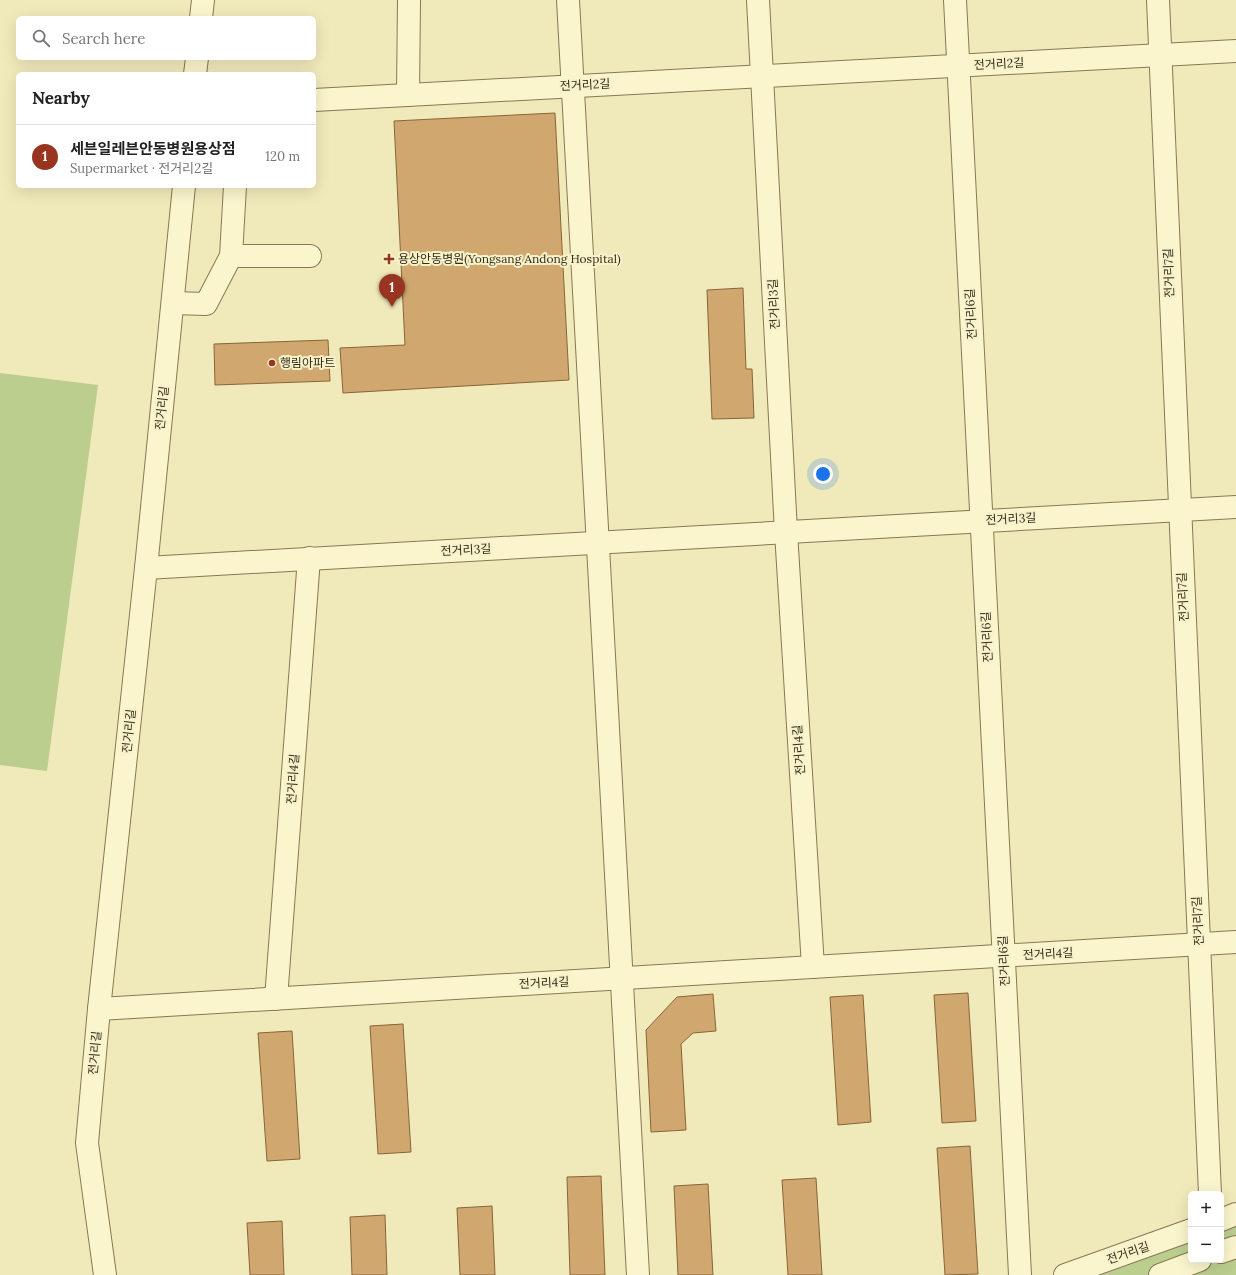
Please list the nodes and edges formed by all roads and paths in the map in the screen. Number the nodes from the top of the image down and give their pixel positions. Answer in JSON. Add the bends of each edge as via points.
{"nodes":[{"id":1,"x":203,"y":0,"type":"edge"},
{"id":2,"x":409,"y":0,"type":"edge"},
{"id":3,"x":568,"y":0,"type":"edge"},
{"id":4,"x":758,"y":0,"type":"edge"},
{"id":5,"x":954,"y":0,"type":"edge"},
{"id":6,"x":1158,"y":0,"type":"edge"},
{"id":7,"x":201,"y":16,"type":"edge"},
{"id":8,"x":1236,"y":51,"type":"edge"},
{"id":9,"x":1160,"y":55,"type":"junction"},
{"id":10,"x":197,"y":60,"type":"edge"},
{"id":11,"x":958,"y":66,"type":"junction"},
{"id":12,"x":195,"y":72,"type":"edge"},
{"id":13,"x":762,"y":76,"type":"junction"},
{"id":14,"x":573,"y":86,"type":"junction"},
{"id":15,"x":408,"y":94,"type":"junction"},
{"id":16,"x":316,"y":100,"type":"edge"},
{"id":17,"x":184,"y":188,"type":"edge"},
{"id":18,"x":235,"y":188,"type":"edge"},
{"id":19,"x":231,"y":256,"type":"junction"},
{"id":20,"x":310,"y":256,"type":"dead end"},
{"id":21,"x":172,"y":303,"type":"junction"},
{"id":22,"x":1236,"y":507,"type":"edge"},
{"id":23,"x":1180,"y":510,"type":"junction"},
{"id":24,"x":981,"y":521,"type":"junction"},
{"id":25,"x":786,"y":532,"type":"junction"},
{"id":26,"x":598,"y":542,"type":"junction"},
{"id":27,"x":309,"y":558,"type":"junction"},
{"id":28,"x":146,"y":568,"type":"junction"},
{"id":29,"x":1236,"y":942,"type":"edge"},
{"id":30,"x":1199,"y":945,"type":"junction"},
{"id":31,"x":1004,"y":956,"type":"junction"},
{"id":32,"x":812,"y":968,"type":"junction"},
{"id":33,"x":622,"y":978,"type":"junction"},
{"id":34,"x":276,"y":999,"type":"junction"},
{"id":35,"x":99,"y":1009,"type":"junction"},
{"id":36,"x":1210,"y":1191,"type":"edge"},
{"id":37,"x":1236,"y":1214,"type":"edge"},
{"id":38,"x":1224,"y":1219,"type":"edge"},
{"id":39,"x":1188,"y":1231,"type":"edge"},
{"id":40,"x":1236,"y":1246,"type":"edge"},
{"id":41,"x":1224,"y":1251,"type":"edge"},
{"id":42,"x":1192,"y":1263,"type":"edge"},
{"id":43,"x":105,"y":1275,"type":"edge"},
{"id":44,"x":638,"y":1275,"type":"edge"},
{"id":45,"x":1020,"y":1275,"type":"edge"},
{"id":46,"x":1065,"y":1275,"type":"edge"},
{"id":47,"x":1160,"y":1275,"type":"edge"}],
"edges":[{"from":1,"to":7,"type":"street"},
{"from":2,"to":15,"type":"street"},
{"from":3,"to":14,"type":"street"},
{"from":4,"to":13,"type":"street"},
{"from":5,"to":11,"type":"street","name":"전거리6길"},
{"from":6,"to":9,"type":"street","name":"전거리7길"},
{"from":8,"to":9,"type":"street","name":"전거리2길"},
{"from":9,"to":11,"type":"street","name":"전거리2길"},
{"from":9,"to":23,"type":"street","name":"전거리7길"},
{"from":10,"to":12,"type":"street"},
{"from":11,"to":13,"type":"street","name":"전거리2길"},
{"from":11,"to":24,"type":"street","name":"전거리6길"},
{"from":13,"to":14,"type":"street","name":"전거리2길"},
{"from":13,"to":25,"type":"street","name":"전거리3길"},
{"from":14,"to":15,"type":"street","name":"전거리2길"},
{"from":14,"to":26,"type":"street"},
{"from":15,"to":16,"type":"street","name":"전거리2길"},
{"from":17,"to":21,"type":"street","name":"전거리길"},
{"from":18,"to":19,"type":"street"},
{"from":19,"to":20,"type":"street"},
{"from":19,"to":21,"type":"street","via":[[206,304]]},
{"from":21,"to":28,"type":"street","name":"전거리길"},
{"from":22,"to":23,"type":"street","name":"전거리3길"},
{"from":23,"to":24,"type":"street","name":"전거리3길"},
{"from":23,"to":30,"type":"street","name":"전거리7길"},
{"from":24,"to":25,"type":"street","name":"전거리3길"},
{"from":24,"to":31,"type":"street","name":"전거리6길"},
{"from":25,"to":26,"type":"street","name":"전거리3길"},
{"from":25,"to":32,"type":"street","name":"전거리4길"},
{"from":26,"to":27,"type":"street","name":"전거리3길"},
{"from":26,"to":33,"type":"street"},
{"from":27,"to":28,"type":"street","name":"전거리3길"},
{"from":27,"to":34,"type":"street","name":"전거리4길"},
{"from":28,"to":35,"type":"street","name":"전거리길"},
{"from":29,"to":30,"type":"street","name":"전거리4길"},
{"from":30,"to":31,"type":"street","name":"전거리4길"},
{"from":30,"to":36,"type":"street","name":"전거리7길"},
{"from":31,"to":32,"type":"street","name":"전거리4길"},
{"from":31,"to":45,"type":"street","name":"전거리6길"},
{"from":32,"to":33,"type":"street","name":"전거리4길"},
{"from":33,"to":34,"type":"street","name":"전거리4길"},
{"from":33,"to":44,"type":"street"},
{"from":34,"to":35,"type":"street","name":"전거리4길"},
{"from":35,"to":43,"type":"street","name":"전거리길","via":[[87,1143]]},
{"from":37,"to":38,"type":"street"},
{"from":39,"to":46,"type":"street","name":"전거리길"},
{"from":40,"to":41,"type":"street"},
{"from":42,"to":47,"type":"street"}]}
